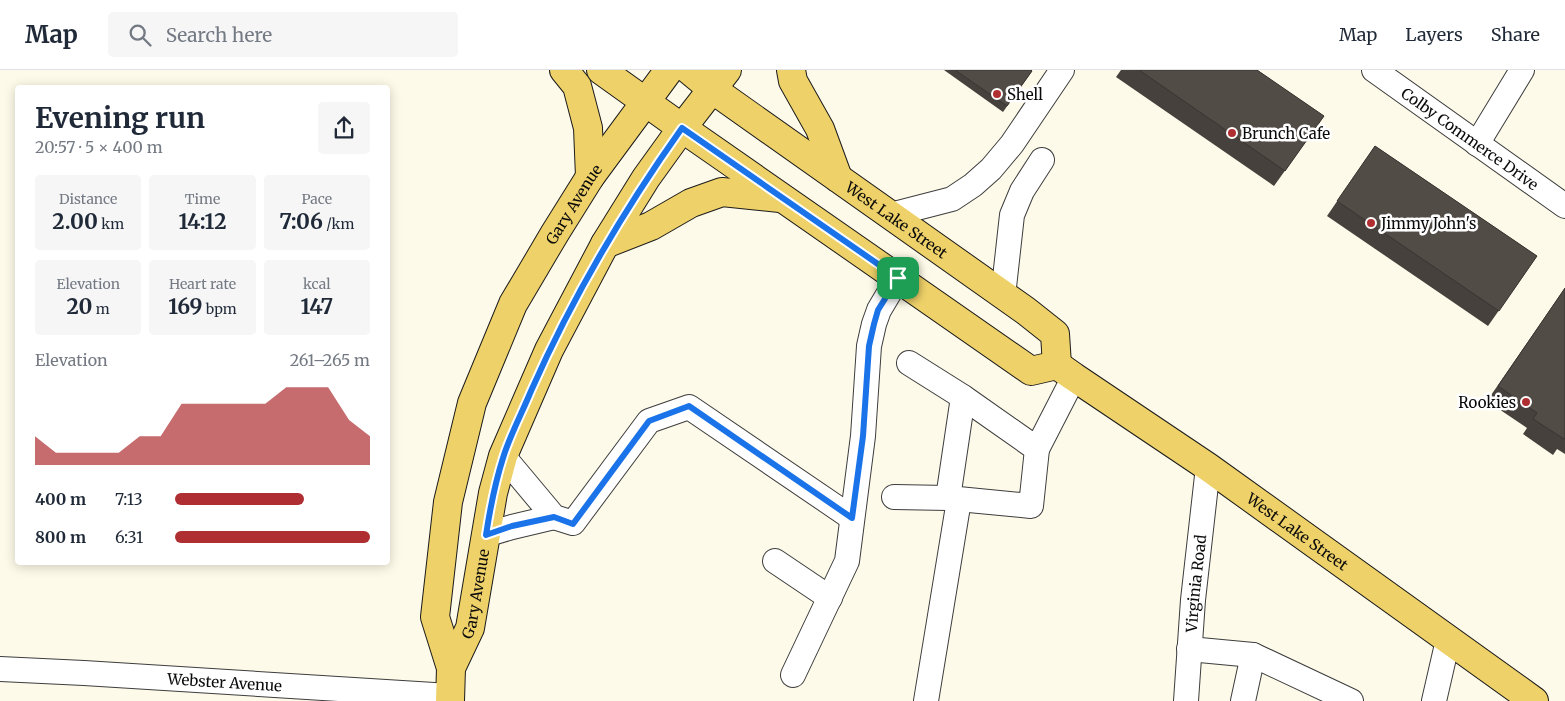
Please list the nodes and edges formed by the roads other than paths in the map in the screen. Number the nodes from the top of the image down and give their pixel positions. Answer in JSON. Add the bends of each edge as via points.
{"nodes":[{"id":1,"x":564,"y":70,"type":"edge"},
{"id":2,"x":601,"y":70,"type":"edge"},
{"id":3,"x":669,"y":70,"type":"edge"},
{"id":4,"x":689,"y":70,"type":"edge"},
{"id":5,"x":791,"y":70,"type":"edge"},
{"id":6,"x":1062,"y":70,"type":"edge"},
{"id":7,"x":1374,"y":70,"type":"edge"},
{"id":8,"x":1522,"y":70,"type":"edge"},
{"id":9,"x":719,"y":79,"type":"edge"},
{"id":10,"x":646,"y":102,"type":"junction"},
{"id":11,"x":682,"y":128,"type":"junction"},
{"id":12,"x":1477,"y":144,"type":"junction"},
{"id":13,"x":1042,"y":160,"type":"dead end"},
{"id":14,"x":590,"y":177,"type":"junction"},
{"id":15,"x":838,"y":178,"type":"junction"},
{"id":16,"x":782,"y":198,"type":"junction"},
{"id":17,"x":1565,"y":206,"type":"edge"},
{"id":18,"x":890,"y":215,"type":"junction"},
{"id":19,"x":605,"y":244,"type":"junction"},
{"id":20,"x":898,"y":278,"type":"junction"},
{"id":21,"x":1003,"y":296,"type":"junction"},
{"id":22,"x":909,"y":363,"type":"dead end"},
{"id":23,"x":1065,"y":371,"type":"junction"},
{"id":24,"x":964,"y":397,"type":"junction"},
{"id":25,"x":1037,"y":449,"type":"junction"},
{"id":26,"x":503,"y":456,"type":"junction"},
{"id":27,"x":1208,"y":467,"type":"junction"},
{"id":28,"x":894,"y":497,"type":"dead end"},
{"id":29,"x":953,"y":499,"type":"junction"},
{"id":30,"x":554,"y":517,"type":"junction"},
{"id":31,"x":852,"y":518,"type":"junction"},
{"id":32,"x":486,"y":535,"type":"junction"},
{"id":33,"x":775,"y":561,"type":"dead end"},
{"id":34,"x":830,"y":598,"type":"junction"},
{"id":35,"x":1448,"y":640,"type":"junction"},
{"id":36,"x":1189,"y":649,"type":"junction"},
{"id":37,"x":1252,"y":656,"type":"junction"},
{"id":38,"x":451,"y":668,"type":"junction"},
{"id":39,"x":0,"y":669,"type":"edge"},
{"id":40,"x":793,"y":675,"type":"dead end"},
{"id":41,"x":450,"y":698,"type":"edge"},
{"id":42,"x":926,"y":701,"type":"edge"},
{"id":43,"x":1186,"y":701,"type":"edge"},
{"id":44,"x":1243,"y":701,"type":"edge"},
{"id":45,"x":1351,"y":701,"type":"edge"},
{"id":46,"x":1434,"y":701,"type":"edge"},
{"id":47,"x":1534,"y":701,"type":"edge"}],
"edges":[{"from":1,"to":14,"type":"main road","via":[[577,86],[588,128]]},
{"from":2,"to":10,"type":"main road"},
{"from":3,"to":10,"type":"main road","name":"Gary Avenue"},
{"from":4,"to":9,"type":"main road","name":"West Lake Street"},
{"from":5,"to":15,"type":"main road","via":[[793,80],[820,129]]},
{"from":6,"to":18,"type":"street","via":[[1012,144],[973,185],[952,198]]},
{"from":7,"to":12,"type":"street","name":"Colby Commerce Drive"},
{"from":8,"to":12,"type":"street"},
{"from":9,"to":11,"type":"main road","name":"Gary Avenue"},
{"from":9,"to":15,"type":"main road","name":"West Lake Street"},
{"from":10,"to":11,"type":"main road"},
{"from":10,"to":14,"type":"main road","name":"Gary Avenue"},
{"from":11,"to":16,"type":"main road"},
{"from":11,"to":19,"type":"main road","name":"Gary Avenue"},
{"from":12,"to":17,"type":"street","name":"Colby Commerce Drive"},
{"from":13,"to":21,"type":"street","via":[[1022,191],[1012,215]]},
{"from":14,"to":38,"type":"main road","name":"Gary Avenue","via":[[513,304],[472,403],[448,502],[435,616]]},
{"from":15,"to":18,"type":"main road","name":"West Lake Street"},
{"from":16,"to":19,"type":"main road","via":[[722,192],[691,203],[651,226]]},
{"from":16,"to":20,"type":"main road"},
{"from":18,"to":21,"type":"main road","name":"West Lake Street"},
{"from":19,"to":26,"type":"main road","name":"Gary Avenue","via":[[549,350]]},
{"from":20,"to":23,"type":"main road","via":[[1031,371]]},
{"from":20,"to":31,"type":"street","via":[[878,310],[871,339]]},
{"from":21,"to":23,"type":"main road","name":"West Lake Street","via":[[1055,334]]},
{"from":22,"to":24,"type":"street"},
{"from":23,"to":25,"type":"street"},
{"from":23,"to":27,"type":"main road","name":"West Lake Street"},
{"from":24,"to":25,"type":"street"},
{"from":24,"to":29,"type":"street"},
{"from":25,"to":29,"type":"street","via":[[1031,506]]},
{"from":26,"to":30,"type":"street"},
{"from":26,"to":32,"type":"main road","name":"Gary Avenue"},
{"from":27,"to":35,"type":"main road","name":"West Lake Street"},
{"from":27,"to":36,"type":"street","name":"Virginia Road"},
{"from":28,"to":29,"type":"street"},
{"from":29,"to":42,"type":"street"},
{"from":30,"to":31,"type":"street","via":[[573,524],[649,421],[689,406]]},
{"from":30,"to":32,"type":"street"},
{"from":31,"to":34,"type":"street","via":[[847,561]]},
{"from":32,"to":38,"type":"main road","name":"Gary Avenue","via":[[470,628]]},
{"from":33,"to":34,"type":"street"},
{"from":34,"to":40,"type":"street"},
{"from":35,"to":46,"type":"street"},
{"from":35,"to":47,"type":"main road","name":"West Lake Street"},
{"from":36,"to":37,"type":"street"},
{"from":36,"to":43,"type":"street","name":"Virginia Road"},
{"from":37,"to":44,"type":"street"},
{"from":37,"to":45,"type":"street"},
{"from":38,"to":41,"type":"main road","name":"Gary Avenue"},
{"from":39,"to":41,"type":"street","name":"Webster Avenue"}]}
